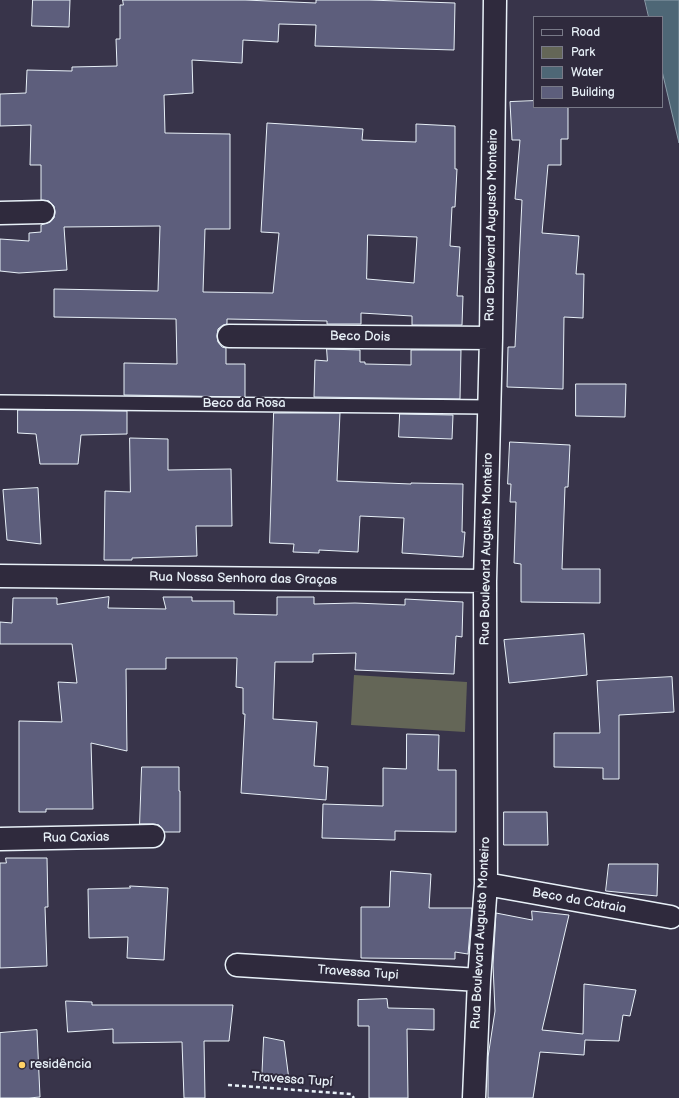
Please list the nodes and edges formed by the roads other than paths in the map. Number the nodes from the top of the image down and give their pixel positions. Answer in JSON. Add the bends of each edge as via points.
{"nodes":[{"id":1,"x":495,"y":0,"type":"edge"},
{"id":2,"x":43,"y":212,"type":"dead end"},
{"id":3,"x":0,"y":213,"type":"edge"},
{"id":4,"x":229,"y":336,"type":"dead end"},
{"id":5,"x":491,"y":338,"type":"junction"},
{"id":6,"x":0,"y":402,"type":"edge"},
{"id":7,"x":489,"y":407,"type":"junction"},
{"id":8,"x":0,"y":576,"type":"edge"},
{"id":9,"x":485,"y":581,"type":"junction"},
{"id":10,"x":153,"y":836,"type":"dead end"},
{"id":11,"x":0,"y":839,"type":"edge"},
{"id":12,"x":486,"y":884,"type":"junction"},
{"id":13,"x":672,"y":917,"type":"dead end"},
{"id":14,"x":237,"y":965,"type":"dead end"},
{"id":15,"x":479,"y":980,"type":"junction"},
{"id":16,"x":474,"y":1098,"type":"edge"}],
"edges":[{"from":1,"to":5,"type":"street","name":"Rua Boulevard Augusto Monteiro"},
{"from":2,"to":3,"type":"street"},
{"from":4,"to":5,"type":"street","name":"Beco Dois"},
{"from":5,"to":7,"type":"street","name":"Rua Boulevard Augusto Monteiro"},
{"from":6,"to":7,"type":"lane","name":"Beco da Rosa"},
{"from":7,"to":9,"type":"street","name":"Rua Boulevard Augusto Monteiro"},
{"from":8,"to":9,"type":"street","name":"Rua Nossa Senhora das Graças"},
{"from":9,"to":12,"type":"street","name":"Rua Boulevard Augusto Monteiro"},
{"from":10,"to":11,"type":"street","name":"Rua Caxias"},
{"from":12,"to":13,"type":"street","name":"Beco da Catraia"},
{"from":12,"to":15,"type":"street","name":"Rua Boulevard Augusto Monteiro"},
{"from":14,"to":15,"type":"street","name":"Travessa Tupi"},
{"from":15,"to":16,"type":"street","name":"Rua Boulevard Augusto Monteiro"}]}
